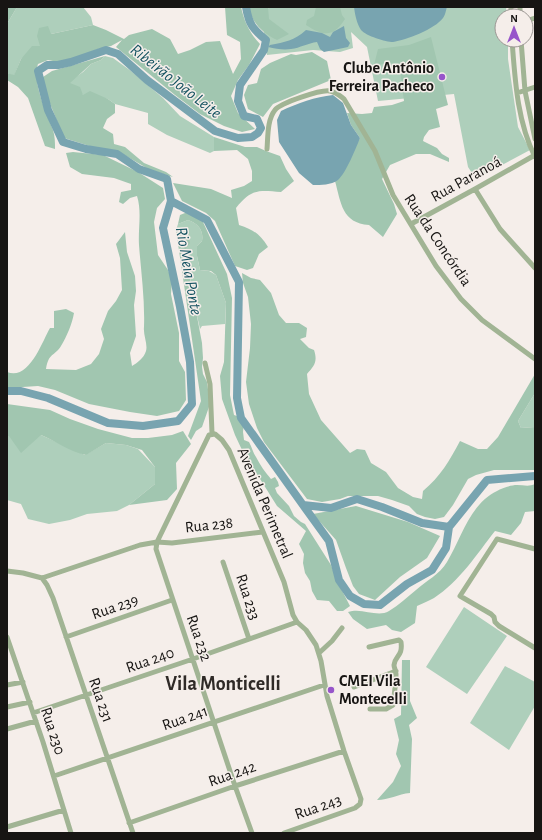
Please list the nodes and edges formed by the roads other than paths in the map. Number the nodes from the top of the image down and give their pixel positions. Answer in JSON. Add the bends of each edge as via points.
{"nodes":[{"id":1,"x":513,"y":48,"type":"edge"},
{"id":2,"x":522,"y":48,"type":"edge"},
{"id":3,"x":535,"y":88,"type":"edge"},
{"id":4,"x":525,"y":92,"type":"junction"},
{"id":5,"x":517,"y":93,"type":"junction"},
{"id":6,"x":535,"y":139,"type":"edge"},
{"id":7,"x":267,"y":149,"type":"dead end"},
{"id":8,"x":535,"y":156,"type":"edge"},
{"id":9,"x":475,"y":190,"type":"junction"},
{"id":10,"x":410,"y":224,"type":"junction"},
{"id":11,"x":535,"y":268,"type":"edge"},
{"id":12,"x":535,"y":360,"type":"edge"},
{"id":13,"x":205,"y":363,"type":"dead end"},
{"id":14,"x":212,"y":433,"type":"junction"},
{"id":15,"x":263,"y":532,"type":"junction"},
{"id":16,"x":157,"y":542,"type":"junction"},
{"id":17,"x":535,"y":549,"type":"edge"},
{"id":18,"x":223,"y":562,"type":"dead end"},
{"id":19,"x":7,"y":570,"type":"edge"},
{"id":20,"x":42,"y":578,"type":"junction"},
{"id":21,"x":172,"y":600,"type":"junction"},
{"id":22,"x":297,"y":622,"type":"junction"},
{"id":23,"x":342,"y":628,"type":"dead end"},
{"id":24,"x":7,"y":637,"type":"edge"},
{"id":25,"x":66,"y":637,"type":"junction"},
{"id":26,"x":249,"y":639,"type":"junction"},
{"id":27,"x":369,"y":648,"type":"dead end"},
{"id":28,"x":535,"y":648,"type":"edge"},
{"id":29,"x":319,"y":653,"type":"junction"},
{"id":30,"x":193,"y":659,"type":"junction"},
{"id":31,"x":396,"y":671,"type":"junction"},
{"id":32,"x":23,"y":682,"type":"junction"},
{"id":33,"x":7,"y":685,"type":"edge"},
{"id":34,"x":324,"y":685,"type":"junction"},
{"id":35,"x":354,"y":687,"type":"dead end"},
{"id":36,"x":86,"y":695,"type":"junction"},
{"id":37,"x":30,"y":702,"type":"junction"},
{"id":38,"x":7,"y":707,"type":"edge"},
{"id":39,"x":370,"y":709,"type":"dead end"},
{"id":40,"x":33,"y":713,"type":"junction"},
{"id":41,"x":36,"y":721,"type":"junction"},
{"id":42,"x":214,"y":722,"type":"junction"},
{"id":43,"x":7,"y":729,"type":"edge"},
{"id":44,"x":344,"y":751,"type":"junction"},
{"id":45,"x":107,"y":758,"type":"junction"},
{"id":46,"x":54,"y":776,"type":"junction"},
{"id":47,"x":235,"y":786,"type":"junction"},
{"id":48,"x":360,"y":804,"type":"joint"},
{"id":49,"x":64,"y":810,"type":"junction"},
{"id":50,"x":129,"y":823,"type":"junction"},
{"id":51,"x":7,"y":827,"type":"edge"},
{"id":52,"x":71,"y":833,"type":"edge"},
{"id":53,"x":133,"y":833,"type":"edge"},
{"id":54,"x":252,"y":833,"type":"edge"},
{"id":55,"x":284,"y":833,"type":"edge"}],
"edges":[{"from":1,"to":5,"type":"street"},
{"from":2,"to":4,"type":"street"},
{"from":3,"to":4,"type":"street"},
{"from":4,"to":5,"type":"street"},
{"from":4,"to":6,"type":"street"},
{"from":5,"to":8,"type":"street","via":[[526,135]]},
{"from":7,"to":10,"type":"street","name":"Rua da Concórdia","via":[[271,116],[275,108],[317,93],[329,91],[337,94],[344,99],[375,151],[392,195]]},
{"from":8,"to":9,"type":"street","name":"Rua Paranoá"},
{"from":9,"to":10,"type":"street","name":"Rua Paranoá"},
{"from":9,"to":11,"type":"street","via":[[500,229]]},
{"from":10,"to":12,"type":"street","name":"Rua da Concórdia","via":[[436,266],[461,298],[487,324]]},
{"from":13,"to":14,"type":"street","via":[[210,384]]},
{"from":14,"to":15,"type":"street","name":"Avenida Perimetral","via":[[222,440],[229,450]]},
{"from":14,"to":16,"type":"street","via":[[207,438]]},
{"from":15,"to":16,"type":"street","name":"Rua 238","via":[[172,543]]},
{"from":15,"to":22,"type":"street","name":"Avenida Perimetral","via":[[284,582],[292,615]]},
{"from":16,"to":20,"type":"street","via":[[140,545]]},
{"from":16,"to":21,"type":"street","name":"Rua 232","via":[[157,554]]},
{"from":17,"to":28,"type":"street","via":[[497,538],[460,596],[491,614],[499,626]]},
{"from":18,"to":26,"type":"street","name":"Rua 233"},
{"from":19,"to":20,"type":"street"},
{"from":20,"to":25,"type":"street","name":"Rua 231","via":[[53,598]]},
{"from":21,"to":25,"type":"street","name":"Rua 239"},
{"from":21,"to":30,"type":"street","name":"Rua 232"},
{"from":22,"to":26,"type":"street","name":"Rua 240"},
{"from":22,"to":29,"type":"street","name":"Avenida Perimetral","via":[[306,630]]},
{"from":23,"to":29,"type":"street"},
{"from":24,"to":32,"type":"street","name":"Rua 230"},
{"from":25,"to":36,"type":"street","name":"Rua 231"},
{"from":26,"to":30,"type":"street","name":"Rua 240"},
{"from":27,"to":31,"type":"street","via":[[400,640],[402,649],[395,661]]},
{"from":29,"to":34,"type":"street","name":"Avenida Perimetral"},
{"from":30,"to":36,"type":"street","name":"Rua 240"},
{"from":30,"to":42,"type":"street","name":"Rua 232"},
{"from":31,"to":35,"type":"street"},
{"from":31,"to":39,"type":"street","via":[[392,705],[386,709]]},
{"from":32,"to":33,"type":"street"},
{"from":32,"to":37,"type":"street","name":"Rua 230"},
{"from":34,"to":42,"type":"street","name":"Rua 241"},
{"from":34,"to":44,"type":"street","name":"Avenida Perimetral"},
{"from":36,"to":40,"type":"street","name":"Rua 240"},
{"from":36,"to":45,"type":"street","name":"Rua 231"},
{"from":37,"to":38,"type":"street"},
{"from":37,"to":40,"type":"street","name":"Rua 230"},
{"from":40,"to":41,"type":"street","name":"Rua 230"},
{"from":41,"to":43,"type":"street"},
{"from":41,"to":46,"type":"street","name":"Rua 230"},
{"from":42,"to":45,"type":"street","name":"Rua 241"},
{"from":42,"to":47,"type":"street","name":"Rua 232"},
{"from":44,"to":47,"type":"street","name":"Rua 242"},
{"from":44,"to":48,"type":"street","name":"Avenida Perimetral","via":[[361,798]]},
{"from":45,"to":46,"type":"street","name":"Rua 241"},
{"from":45,"to":50,"type":"street","name":"Rua 231"},
{"from":46,"to":49,"type":"street","name":"Rua 230"},
{"from":47,"to":50,"type":"street","name":"Rua 242","via":[[164,808]]},
{"from":47,"to":54,"type":"street","name":"Rua 232"},
{"from":48,"to":55,"type":"street","name":"Rua 243"},
{"from":49,"to":51,"type":"street"},
{"from":49,"to":52,"type":"street","name":"Rua 230"},
{"from":50,"to":53,"type":"street","name":"Rua 231"}]}
